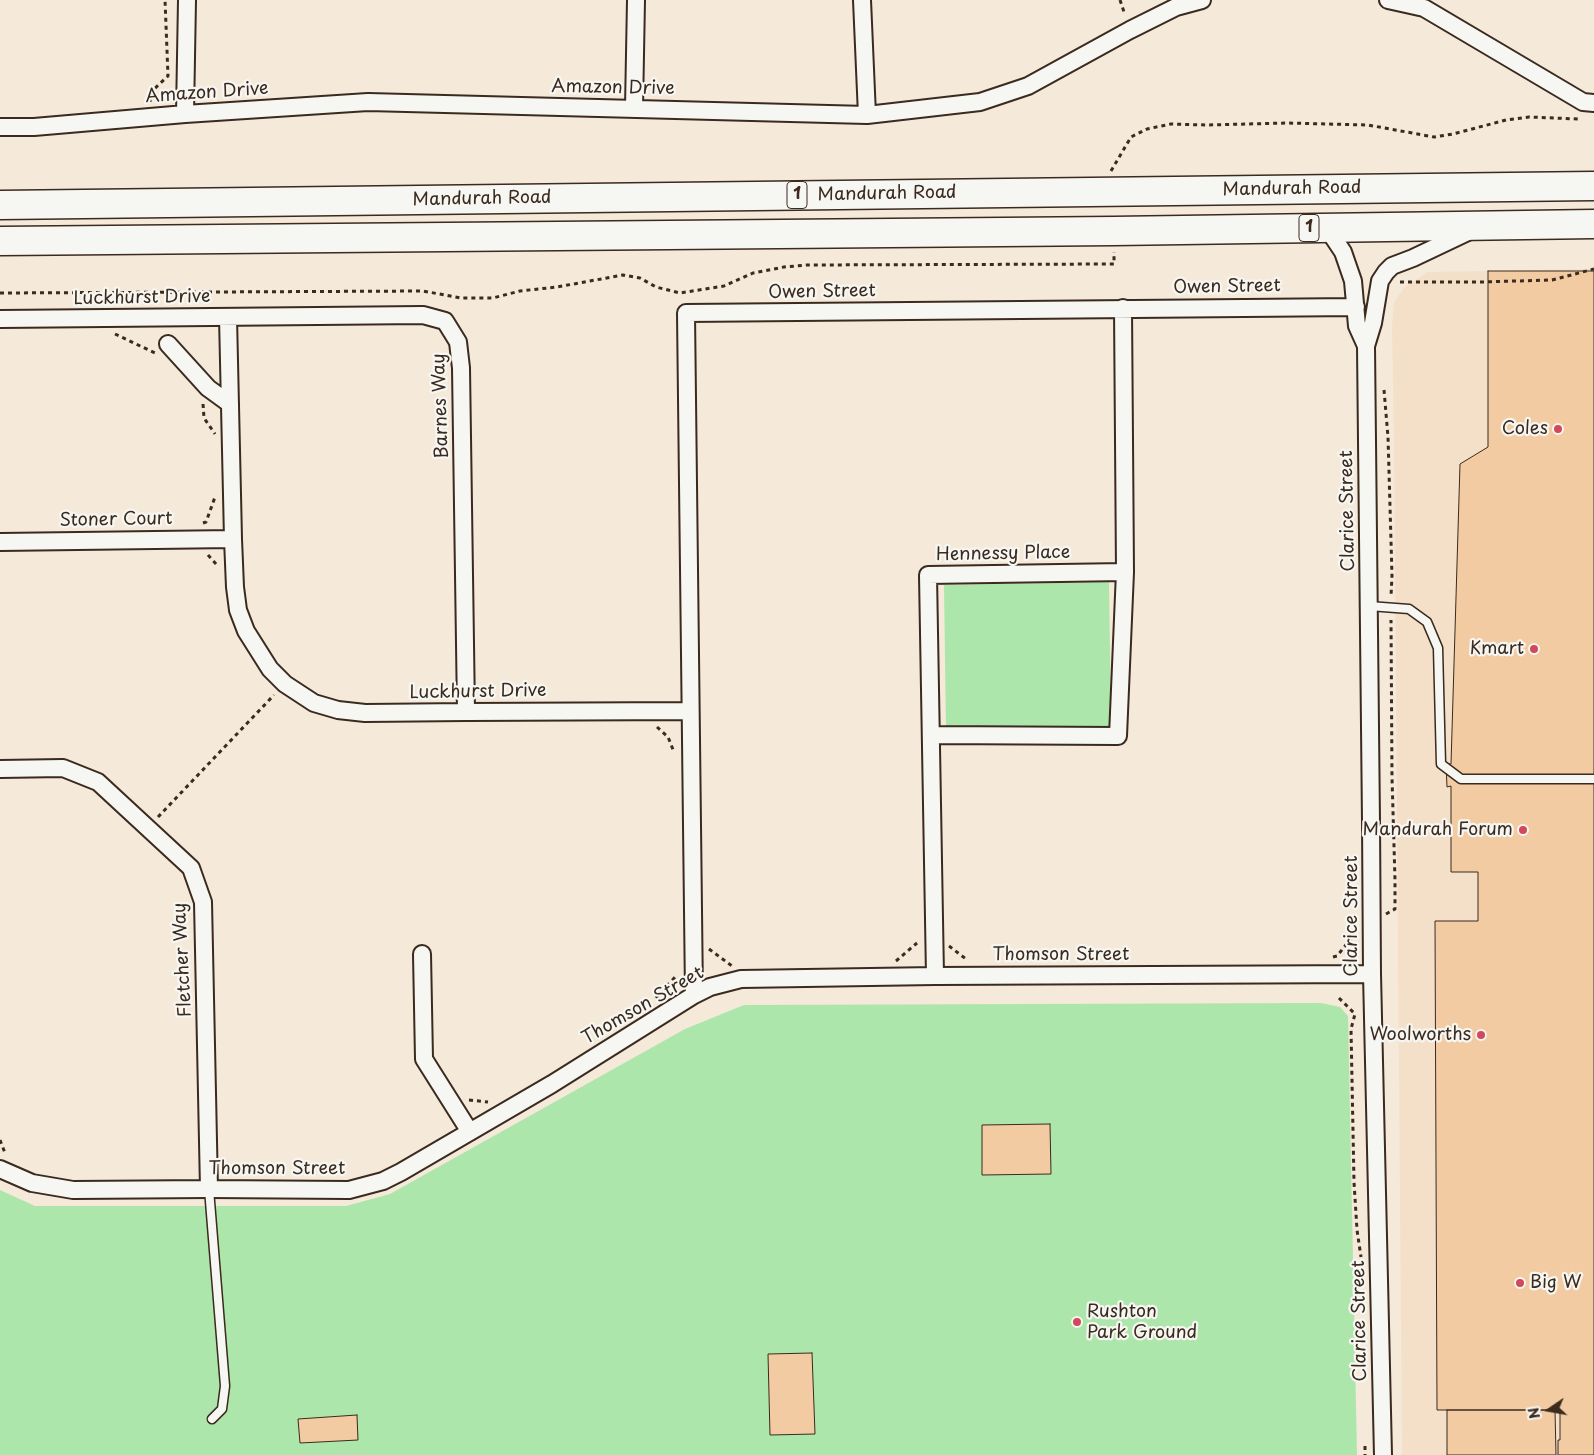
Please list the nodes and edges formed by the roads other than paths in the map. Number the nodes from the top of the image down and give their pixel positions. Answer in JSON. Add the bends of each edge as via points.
{"nodes":[{"id":1,"x":187,"y":0,"type":"edge"},
{"id":2,"x":636,"y":0,"type":"edge"},
{"id":3,"x":862,"y":0,"type":"edge"},
{"id":4,"x":1202,"y":0,"type":"edge"},
{"id":5,"x":1388,"y":0,"type":"edge"},
{"id":6,"x":1426,"y":4,"type":"edge"},
{"id":7,"x":1594,"y":103,"type":"edge"},
{"id":8,"x":634,"y":108,"type":"junction"},
{"id":9,"x":185,"y":114,"type":"junction"},
{"id":10,"x":867,"y":115,"type":"junction"},
{"id":11,"x":0,"y":127,"type":"edge"},
{"id":12,"x":1594,"y":186,"type":"edge"},
{"id":13,"x":0,"y":205,"type":"edge"},
{"id":14,"x":1594,"y":224,"type":"edge"},
{"id":15,"x":1482,"y":225,"type":"junction"},
{"id":16,"x":1326,"y":228,"type":"junction"},
{"id":17,"x":0,"y":241,"type":"edge"},
{"id":18,"x":1356,"y":306,"type":"junction"},
{"id":19,"x":1123,"y":308,"type":"junction"},
{"id":20,"x":228,"y":317,"type":"junction"},
{"id":21,"x":0,"y":319,"type":"edge"},
{"id":22,"x":1366,"y":346,"type":"junction"},
{"id":23,"x":163,"y":349,"type":"road end"},
{"id":24,"x":230,"y":404,"type":"junction"},
{"id":25,"x":233,"y":539,"type":"junction"},
{"id":26,"x":0,"y":542,"type":"edge"},
{"id":27,"x":1125,"y":572,"type":"junction"},
{"id":28,"x":1369,"y":606,"type":"junction"},
{"id":29,"x":690,"y":711,"type":"junction"},
{"id":30,"x":466,"y":712,"type":"junction"},
{"id":31,"x":931,"y":735,"type":"junction"},
{"id":32,"x":0,"y":770,"type":"edge"},
{"id":33,"x":1594,"y":779,"type":"edge"},
{"id":34,"x":422,"y":954,"type":"dead end"},
{"id":35,"x":1372,"y":974,"type":"junction"},
{"id":36,"x":935,"y":976,"type":"junction"},
{"id":37,"x":694,"y":995,"type":"junction"},
{"id":38,"x":470,"y":1132,"type":"junction"},
{"id":39,"x":3,"y":1162,"type":"edge"},
{"id":40,"x":209,"y":1189,"type":"junction"},
{"id":41,"x":212,"y":1419,"type":"dead end"},
{"id":42,"x":1384,"y":1455,"type":"edge"}],
"edges":[{"from":1,"to":9,"type":"street"},
{"from":2,"to":8,"type":"street"},
{"from":3,"to":10,"type":"street"},
{"from":4,"to":10,"type":"street","name":"Amazon Drive","via":[[1176,7],[1028,86],[980,102]]},
{"from":5,"to":6,"type":"street"},
{"from":6,"to":7,"type":"street","via":[[1583,102]]},
{"from":8,"to":9,"type":"street","name":"Amazon Drive","via":[[368,102]]},
{"from":8,"to":10,"type":"street","name":"Amazon Drive"},
{"from":9,"to":11,"type":"street","name":"Amazon Drive","via":[[34,128]]},
{"from":12,"to":13,"type":"highway","name":"Mandurah Road","number":"1"},
{"from":14,"to":15,"type":"highway","name":"Mandurah Road","number":"1"},
{"from":15,"to":16,"type":"highway","name":"Mandurah Road","number":"1"},
{"from":15,"to":22,"type":"street","name":"Clarice Street","via":[[1392,266],[1386,272],[1380,281]]},
{"from":16,"to":17,"type":"highway","name":"Mandurah Road","number":"1"},
{"from":16,"to":18,"type":"street","name":"Clarice Street","via":[[1343,252],[1353,281]]},
{"from":18,"to":19,"type":"street","name":"Owen Street"},
{"from":18,"to":22,"type":"street","name":"Clarice Street","via":[[1357,326]]},
{"from":19,"to":27,"type":"street"},
{"from":19,"to":29,"type":"street","name":"Owen Street","via":[[686,313]]},
{"from":20,"to":21,"type":"street","name":"Luckhurst Drive"},
{"from":20,"to":24,"type":"street","name":"Luckhurst Drive"},
{"from":20,"to":30,"type":"street","name":"Barnes Way","via":[[423,315],[445,321],[458,342],[462,368]]},
{"from":22,"to":28,"type":"street","name":"Clarice Street"},
{"from":23,"to":24,"type":"street"},
{"from":24,"to":25,"type":"street","name":"Luckhurst Drive"},
{"from":25,"to":26,"type":"street","name":"Stoner Court"},
{"from":25,"to":30,"type":"street","name":"Luckhurst Drive","via":[[238,610],[246,632],[270,669],[285,684],[314,703],[338,710],[365,714]]},
{"from":27,"to":31,"type":"street","via":[[1118,736]]},
{"from":27,"to":31,"type":"street","name":"Hennessy Place","via":[[928,575]]},
{"from":28,"to":33,"type":"lane","via":[[1409,609],[1428,622],[1438,648],[1442,764],[1454,774],[1461,779]]},
{"from":28,"to":35,"type":"street","name":"Clarice Street"},
{"from":29,"to":30,"type":"street","name":"Luckhurst Drive"},
{"from":29,"to":37,"type":"street"},
{"from":31,"to":36,"type":"street","name":"Hennessy Place"},
{"from":32,"to":40,"type":"street","name":"Fletcher Way","via":[[63,768],[98,782],[192,868],[203,902]]},
{"from":34,"to":38,"type":"street","via":[[424,1059]]},
{"from":35,"to":36,"type":"street","name":"Thomson Street"},
{"from":35,"to":42,"type":"street","name":"Clarice Street"},
{"from":36,"to":37,"type":"street","name":"Thomson Street","via":[[741,979]]},
{"from":37,"to":38,"type":"street","name":"Thomson Street"},
{"from":38,"to":40,"type":"street","name":"Thomson Street","via":[[383,1181],[349,1190]]},
{"from":39,"to":40,"type":"street","name":"Thomson Street","via":[[32,1182],[73,1190]]},
{"from":40,"to":41,"type":"lane","via":[[225,1386],[222,1409]]}]}
